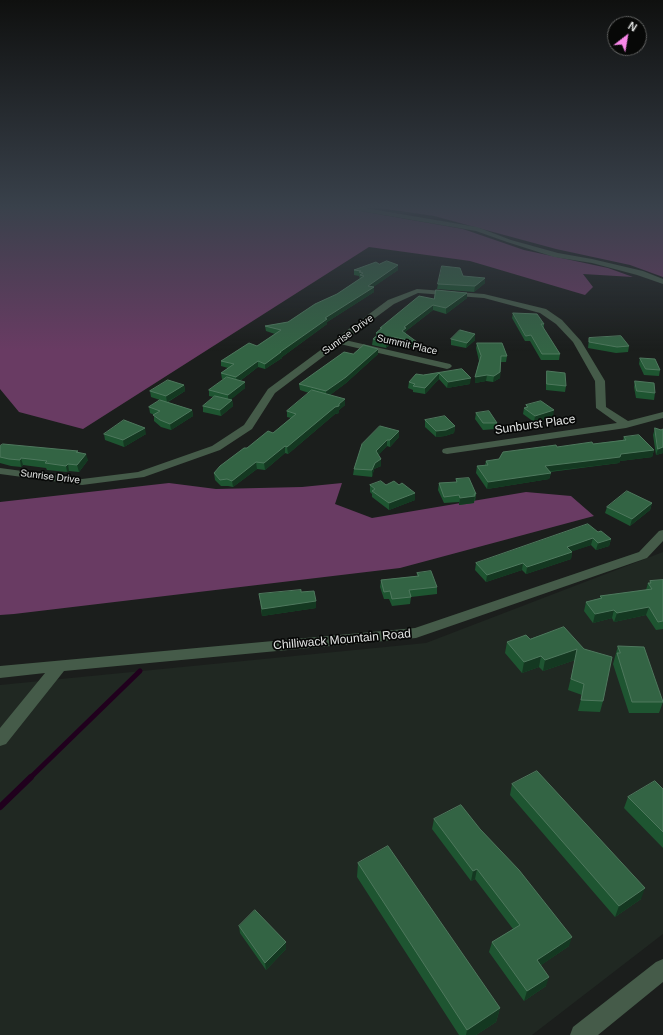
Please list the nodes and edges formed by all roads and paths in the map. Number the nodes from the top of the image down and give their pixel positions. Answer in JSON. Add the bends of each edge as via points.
{"nodes":[{"id":1,"x":555,"y":254,"type":"edge"},
{"id":2,"x":663,"y":282,"type":"edge"},
{"id":3,"x":339,"y":341,"type":"junction"},
{"id":4,"x":447,"y":366,"type":"dead end"},
{"id":5,"x":663,"y":415,"type":"edge"},
{"id":6,"x":626,"y":425,"type":"junction"},
{"id":7,"x":447,"y":451,"type":"dead end"},
{"id":8,"x":0,"y":471,"type":"edge"},
{"id":9,"x":663,"y":534,"type":"edge"},
{"id":10,"x":60,"y":666,"type":"junction"},
{"id":11,"x":0,"y":672,"type":"edge"},
{"id":12,"x":0,"y":739,"type":"edge"},
{"id":13,"x":663,"y":969,"type":"edge"},
{"id":14,"x":581,"y":1035,"type":"edge"}],
"edges":[{"from":1,"to":2,"type":"street","via":[[592,261]]},
{"from":3,"to":4,"type":"street","name":"Summit Place"},
{"from":3,"to":6,"type":"street","name":"Sunrise Drive","via":[[391,302],[417,292],[484,296],[543,310],[559,322],[576,341],[600,382],[601,408]]},
{"from":3,"to":8,"type":"street","name":"Sunrise Drive","via":[[271,390],[248,428],[216,448],[140,475],[82,482]]},
{"from":5,"to":6,"type":"street"},
{"from":6,"to":7,"type":"street","name":"Sunburst Place"},
{"from":9,"to":10,"type":"street","name":"Chilliwack Mountain Road","via":[[643,555],[416,633]]},
{"from":10,"to":11,"type":"street","name":"Chilliwack Mountain Road"},
{"from":10,"to":12,"type":"street"},
{"from":13,"to":14,"type":"street"}]}
